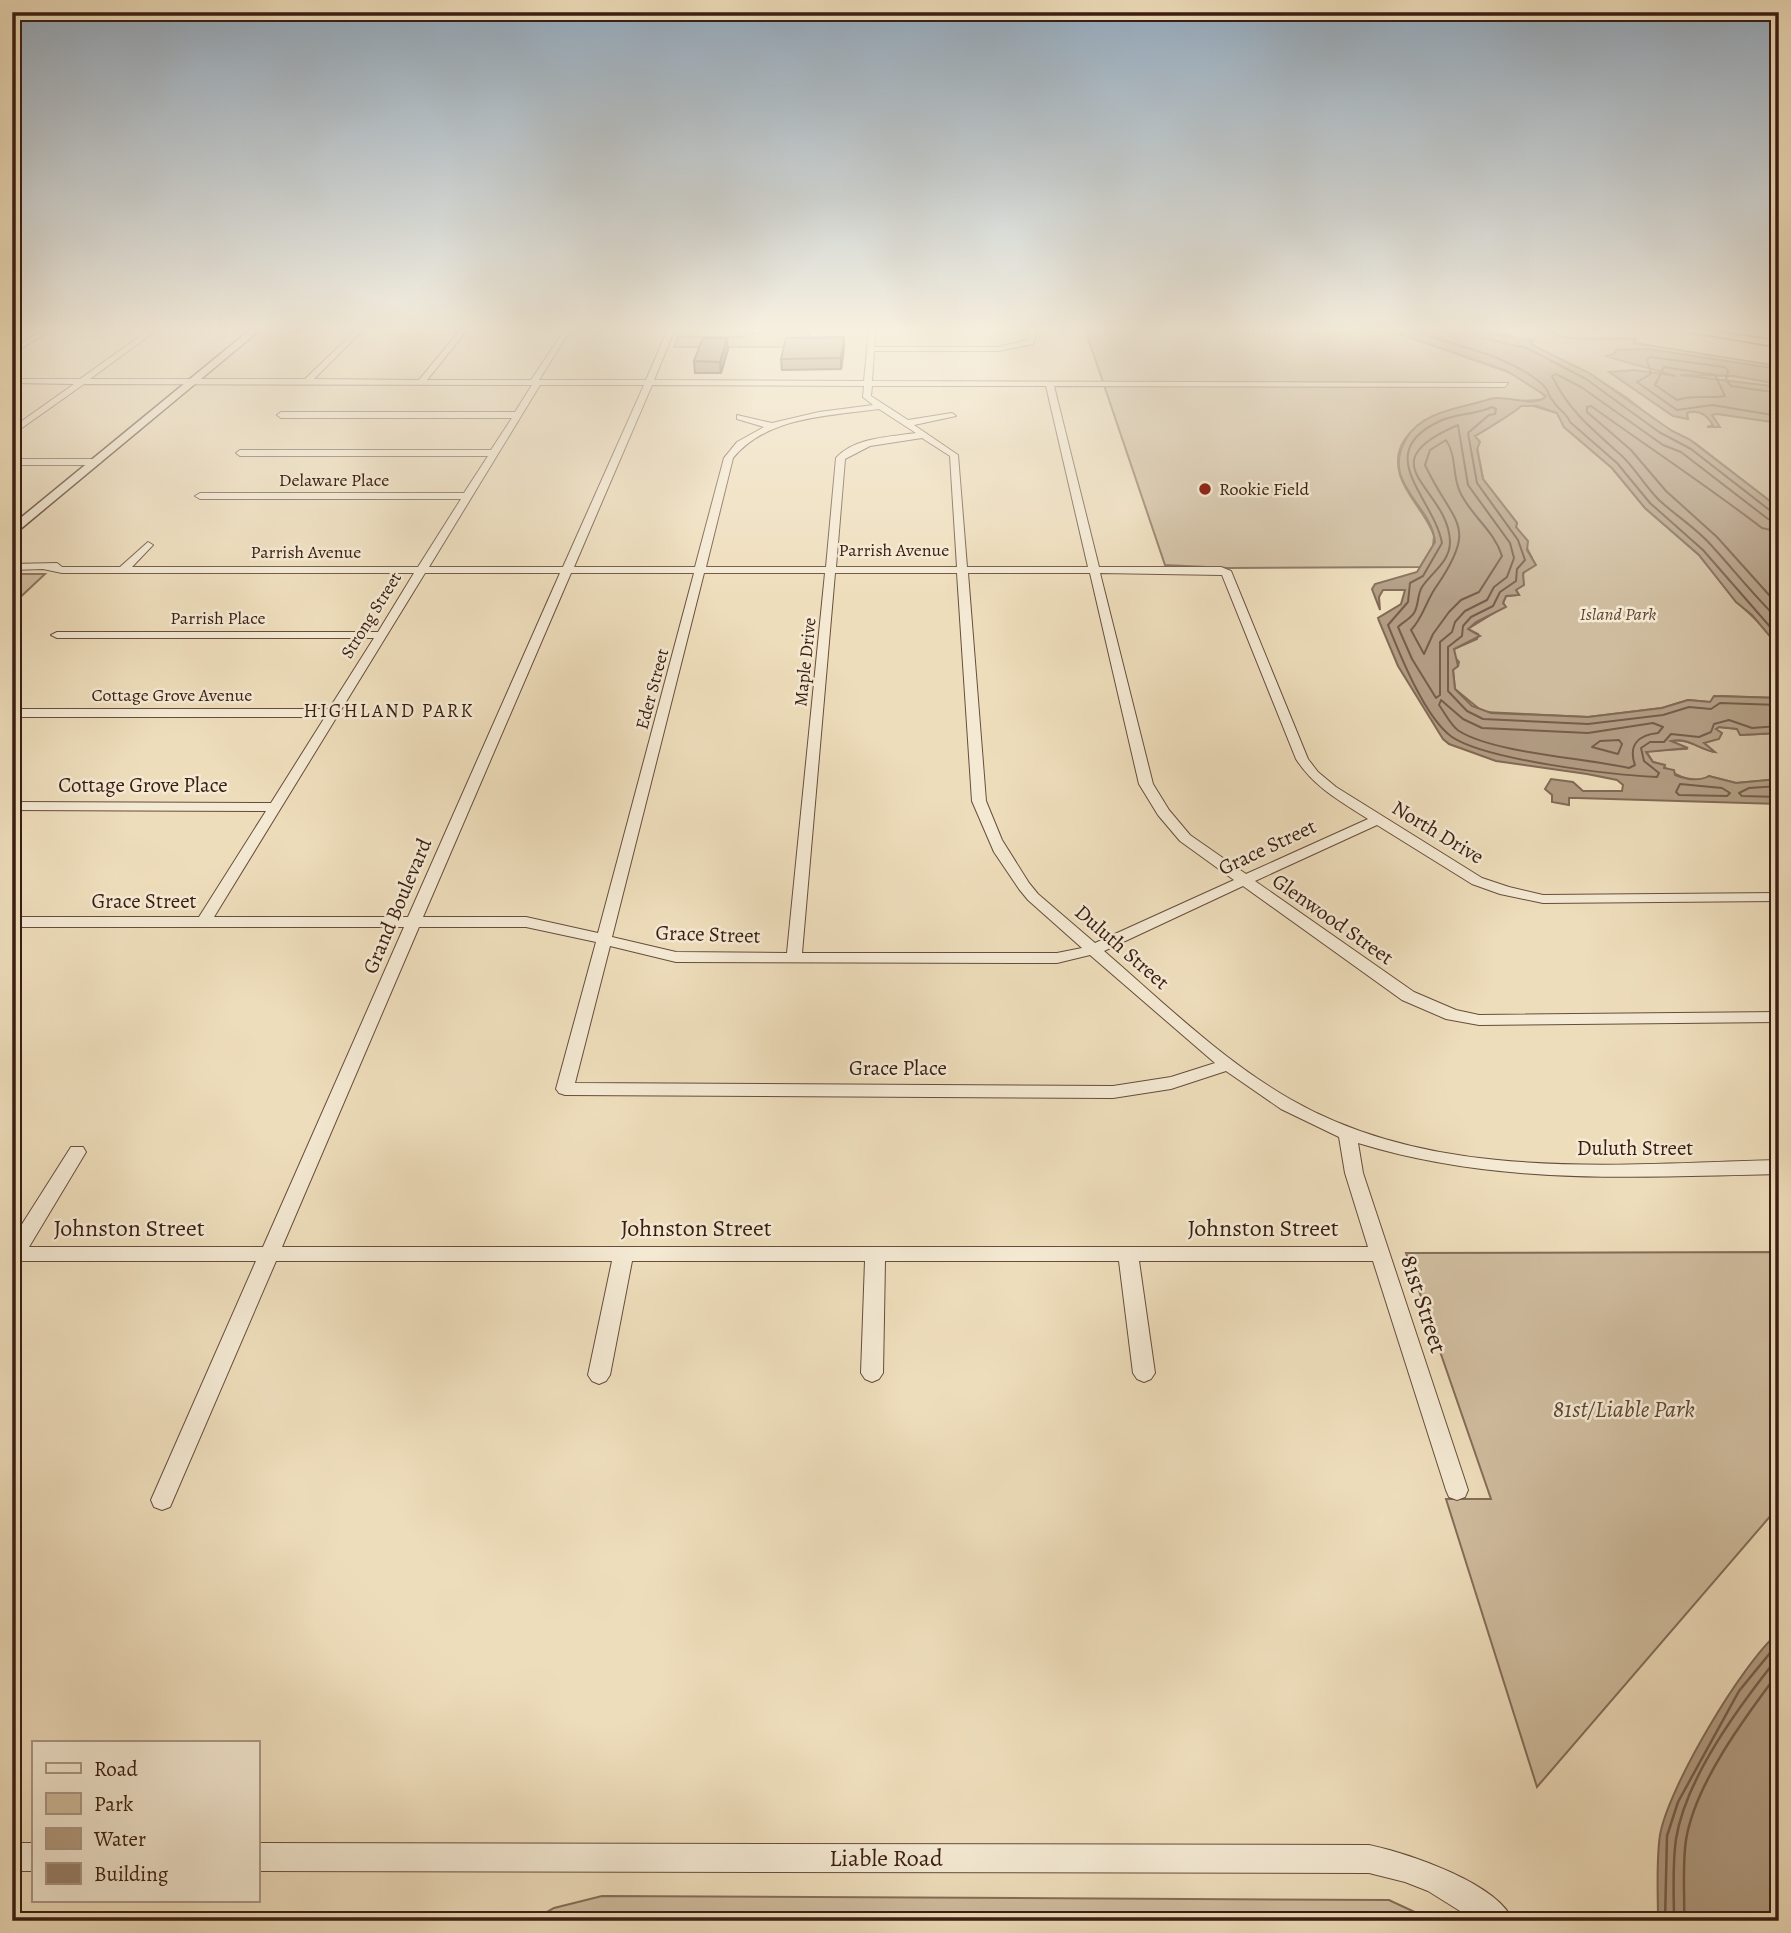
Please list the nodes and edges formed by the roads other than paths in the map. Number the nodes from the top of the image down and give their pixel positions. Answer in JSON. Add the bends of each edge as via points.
{"nodes":[{"id":1,"x":30,"y":419,"type":"edge"},
{"id":2,"x":147,"y":419,"type":"edge"},
{"id":3,"x":514,"y":419,"type":"edge"},
{"id":4,"x":633,"y":419,"type":"edge"},
{"id":5,"x":748,"y":419,"type":"edge"},
{"id":6,"x":808,"y":419,"type":"edge"},
{"id":7,"x":902,"y":419,"type":"edge"},
{"id":8,"x":932,"y":419,"type":"edge"},
{"id":9,"x":1058,"y":419,"type":"edge"},
{"id":10,"x":908,"y":423,"type":"junction"},
{"id":11,"x":771,"y":426,"type":"junction"},
{"id":12,"x":12,"y":432,"type":"edge"},
{"id":13,"x":925,"y":435,"type":"junction"},
{"id":14,"x":240,"y":453,"type":"dead end"},
{"id":15,"x":494,"y":453,"type":"junction"},
{"id":16,"x":12,"y":462,"type":"edge"},
{"id":17,"x":96,"y":462,"type":"junction"},
{"id":18,"x":200,"y":496,"type":"dead end"},
{"id":19,"x":467,"y":496,"type":"junction"},
{"id":20,"x":12,"y":532,"type":"edge"},
{"id":21,"x":148,"y":545,"type":"dead end"},
{"id":22,"x":12,"y":567,"type":"edge"},
{"id":23,"x":126,"y":567,"type":"junction"},
{"id":24,"x":422,"y":567,"type":"junction"},
{"id":25,"x":567,"y":568,"type":"junction"},
{"id":26,"x":701,"y":568,"type":"junction"},
{"id":27,"x":832,"y":568,"type":"junction"},
{"id":28,"x":964,"y":568,"type":"junction"},
{"id":29,"x":1095,"y":568,"type":"junction"},
{"id":30,"x":1221,"y":570,"type":"joint"},
{"id":31,"x":57,"y":635,"type":"dead end"},
{"id":32,"x":379,"y":635,"type":"junction"},
{"id":33,"x":12,"y":713,"type":"edge"},
{"id":34,"x":331,"y":713,"type":"junction"},
{"id":35,"x":12,"y":806,"type":"edge"},
{"id":36,"x":273,"y":807,"type":"junction"},
{"id":37,"x":1376,"y":820,"type":"junction"},
{"id":38,"x":1242,"y":881,"type":"junction"},
{"id":39,"x":1779,"y":897,"type":"edge"},
{"id":40,"x":12,"y":922,"type":"edge"},
{"id":41,"x":204,"y":922,"type":"junction"},
{"id":42,"x":413,"y":922,"type":"junction"},
{"id":43,"x":605,"y":939,"type":"junction"},
{"id":44,"x":1092,"y":950,"type":"junction"},
{"id":45,"x":794,"y":957,"type":"junction"},
{"id":46,"x":1779,"y":1017,"type":"edge"},
{"id":47,"x":1227,"y":1064,"type":"junction"},
{"id":48,"x":565,"y":1089,"type":"joint"},
{"id":49,"x":1348,"y":1134,"type":"junction"},
{"id":50,"x":77,"y":1152,"type":"dead end"},
{"id":51,"x":1779,"y":1167,"type":"edge"},
{"id":52,"x":875,"y":1254,"type":"junction"},
{"id":53,"x":1380,"y":1254,"type":"junction"},
{"id":54,"x":13,"y":1255,"type":"edge"},
{"id":55,"x":269,"y":1255,"type":"junction"},
{"id":56,"x":623,"y":1255,"type":"junction"},
{"id":57,"x":1128,"y":1255,"type":"junction"},
{"id":58,"x":872,"y":1373,"type":"dead end"},
{"id":59,"x":1144,"y":1373,"type":"dead end"},
{"id":60,"x":599,"y":1375,"type":"dead end"},
{"id":61,"x":1457,"y":1489,"type":"dead end"},
{"id":62,"x":162,"y":1500,"type":"dead end"},
{"id":63,"x":12,"y":1857,"type":"edge"},
{"id":64,"x":32,"y":1857,"type":"edge"},
{"id":65,"x":259,"y":1857,"type":"edge"},
{"id":66,"x":1499,"y":1921,"type":"edge"}],
"edges":[{"from":1,"to":12,"type":"street"},
{"from":2,"to":17,"type":"street"},
{"from":3,"to":15,"type":"street","name":"Strong Street"},
{"from":4,"to":25,"type":"street","name":"Grand Boulevard"},
{"from":5,"to":11,"type":"street"},
{"from":6,"to":11,"type":"street","name":"Eder Street"},
{"from":7,"to":10,"type":"street","name":"Duluth Street"},
{"from":8,"to":10,"type":"street"},
{"from":9,"to":29,"type":"street","name":"Glenwood Street"},
{"from":10,"to":13,"type":"street","name":"Duluth Street"},
{"from":11,"to":26,"type":"street","name":"Eder Street","via":[[745,439],[729,458]]},
{"from":13,"to":27,"type":"street","name":"Maple Drive","via":[[860,446],[843,455]]},
{"from":13,"to":28,"type":"street","name":"Duluth Street","via":[[954,455]]},
{"from":14,"to":15,"type":"street"},
{"from":15,"to":19,"type":"street","name":"Strong Street"},
{"from":16,"to":17,"type":"street"},
{"from":17,"to":20,"type":"street"},
{"from":18,"to":19,"type":"street","name":"Delaware Place"},
{"from":19,"to":24,"type":"street","name":"Strong Street"},
{"from":21,"to":23,"type":"street"},
{"from":22,"to":23,"type":"street","name":"Parrish Avenue"},
{"from":23,"to":24,"type":"street","name":"Parrish Avenue"},
{"from":24,"to":25,"type":"street","name":"Parrish Avenue"},
{"from":24,"to":32,"type":"street","name":"Strong Street"},
{"from":25,"to":26,"type":"street","name":"Parrish Avenue"},
{"from":25,"to":42,"type":"street","name":"Grand Boulevard"},
{"from":26,"to":27,"type":"street","name":"Parrish Avenue"},
{"from":26,"to":43,"type":"street","name":"Eder Street"},
{"from":27,"to":28,"type":"street","name":"Parrish Avenue"},
{"from":27,"to":45,"type":"street","name":"Maple Drive"},
{"from":28,"to":29,"type":"street","name":"Parrish Avenue"},
{"from":28,"to":44,"type":"street","name":"Duluth Street","via":[[979,802],[1008,867],[1033,897]]},
{"from":29,"to":30,"type":"street","name":"Parrish Avenue"},
{"from":29,"to":38,"type":"street","name":"Glenwood Street","via":[[1146,784],[1185,838]]},
{"from":30,"to":37,"type":"street","name":"North Drive","via":[[1227,573],[1302,759],[1331,790]]},
{"from":31,"to":32,"type":"street","name":"Parrish Place"},
{"from":32,"to":34,"type":"street","name":"Strong Street"},
{"from":33,"to":34,"type":"street","name":"Cottage Grove Avenue"},
{"from":34,"to":36,"type":"street","name":"Strong Street"},
{"from":35,"to":36,"type":"street","name":"Cottage Grove Place"},
{"from":36,"to":41,"type":"street","name":"Strong Street"},
{"from":37,"to":38,"type":"street","name":"Grace Street"},
{"from":37,"to":39,"type":"street","name":"North Drive","via":[[1477,881],[1505,891],[1570,900]]},
{"from":38,"to":44,"type":"street","name":"Grace Street"},
{"from":38,"to":46,"type":"street","name":"Glenwood Street","via":[[1408,996],[1452,1016],[1479,1020]]},
{"from":40,"to":41,"type":"street","name":"Grace Street"},
{"from":41,"to":42,"type":"street","name":"Grace Street"},
{"from":42,"to":43,"type":"street","name":"Grace Street","via":[[526,922],[558,925]]},
{"from":42,"to":55,"type":"street","name":"Grand Boulevard"},
{"from":43,"to":45,"type":"street","name":"Grace Street","via":[[676,957]]},
{"from":43,"to":48,"type":"street","name":"Eder Street"},
{"from":44,"to":45,"type":"street","name":"Grace Street","via":[[1057,958]]},
{"from":44,"to":47,"type":"street","name":"Duluth Street"},
{"from":47,"to":48,"type":"street","name":"Grace Place","via":[[1161,1087],[1113,1091]]},
{"from":47,"to":49,"type":"street","name":"Duluth Street","via":[[1286,1104]]},
{"from":49,"to":51,"type":"street","name":"Duluth Street","via":[[1418,1156],[1487,1166]]},
{"from":49,"to":53,"type":"street","name":"81st Street","via":[[1354,1173]]},
{"from":50,"to":54,"type":"street"},
{"from":52,"to":56,"type":"street","name":"Johnston Street"},
{"from":52,"to":57,"type":"street","name":"Johnston Street"},
{"from":52,"to":58,"type":"street"},
{"from":53,"to":57,"type":"street","name":"Johnston Street"},
{"from":53,"to":61,"type":"street","name":"81st Street"},
{"from":54,"to":55,"type":"street","name":"Johnston Street"},
{"from":55,"to":56,"type":"street","name":"Johnston Street"},
{"from":55,"to":62,"type":"street","name":"Grand Boulevard"},
{"from":56,"to":60,"type":"street"},
{"from":57,"to":59,"type":"street"},
{"from":63,"to":64,"type":"street"},
{"from":65,"to":66,"type":"street","name":"Liable Road","via":[[1368,1859],[1406,1866],[1450,1886]]}]}
